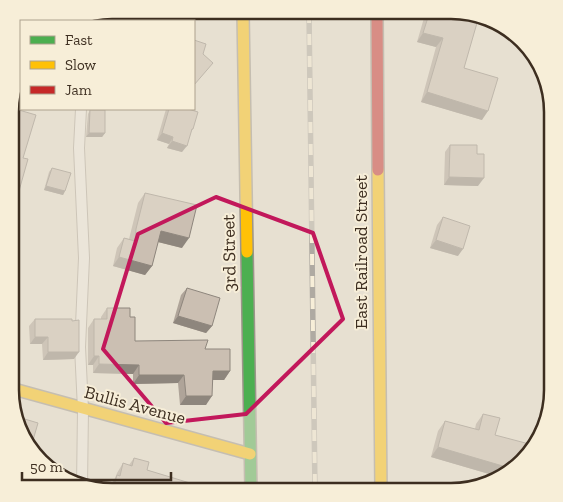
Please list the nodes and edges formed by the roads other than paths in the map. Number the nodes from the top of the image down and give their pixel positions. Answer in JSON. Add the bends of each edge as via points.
{"nodes":[{"id":1,"x":243,"y":19,"type":"edge"},
{"id":2,"x":376,"y":19,"type":"edge"},
{"id":3,"x":81,"y":110,"type":"edge"},
{"id":4,"x":19,"y":391,"type":"edge"},
{"id":5,"x":83,"y":409,"type":"junction"},
{"id":6,"x":250,"y":454,"type":"junction"},
{"id":7,"x":82,"y":478,"type":"edge"},
{"id":8,"x":251,"y":483,"type":"edge"},
{"id":9,"x":381,"y":483,"type":"edge"}],
"edges":[{"from":1,"to":6,"type":"street","name":"3rd Street"},
{"from":2,"to":9,"type":"street","name":"East Railroad Street"},
{"from":3,"to":5,"type":"lane","via":[[79,148],[84,258],[80,347]]},
{"from":4,"to":5,"type":"street","name":"Bullis Avenue"},
{"from":5,"to":6,"type":"street","name":"Bullis Avenue"},
{"from":5,"to":7,"type":"lane"},
{"from":6,"to":8,"type":"street","name":"3rd Street"}]}
